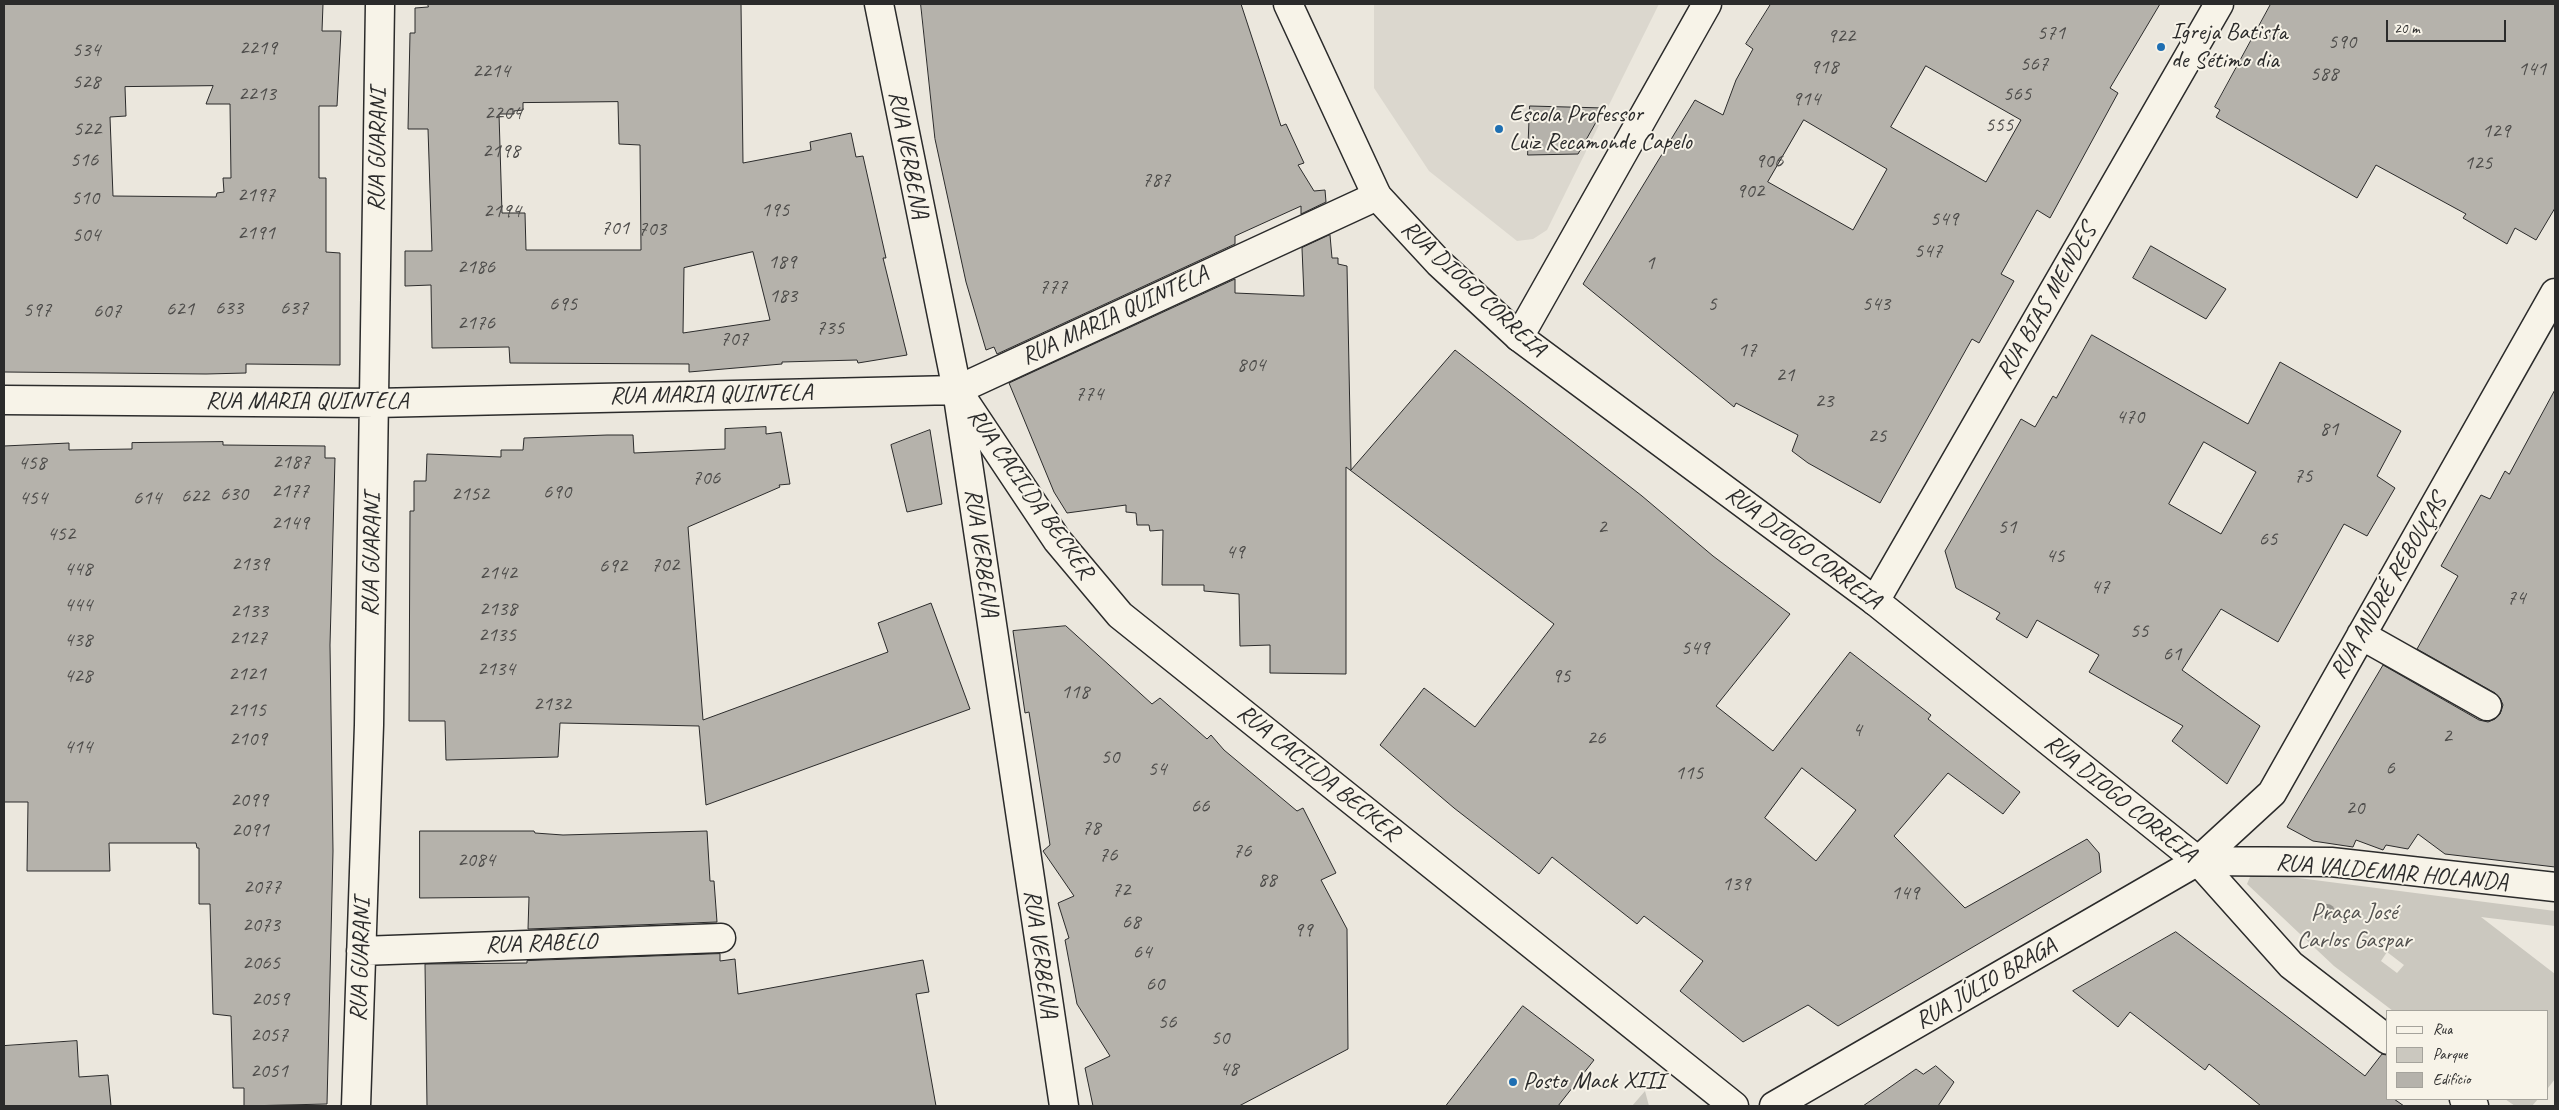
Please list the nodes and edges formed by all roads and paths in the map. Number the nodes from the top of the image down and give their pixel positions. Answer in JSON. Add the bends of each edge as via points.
{"nodes":[{"id":1,"x":380,"y":4,"type":"edge"},
{"id":2,"x":878,"y":4,"type":"edge"},
{"id":3,"x":1288,"y":4,"type":"edge"},
{"id":4,"x":1707,"y":4,"type":"edge"},
{"id":5,"x":2219,"y":4,"type":"edge"},
{"id":6,"x":1377,"y":196,"type":"junction"},
{"id":7,"x":2555,"y":293,"type":"edge"},
{"id":8,"x":1519,"y":337,"type":"junction"},
{"id":9,"x":956,"y":390,"type":"junction"},
{"id":10,"x":4,"y":400,"type":"edge"},
{"id":11,"x":374,"y":403,"type":"junction"},
{"id":12,"x":1875,"y":601,"type":"junction"},
{"id":13,"x":2361,"y":635,"type":"junction"},
{"id":14,"x":2487,"y":706,"type":"dead end"},
{"id":15,"x":2198,"y":861,"type":"junction"},
{"id":16,"x":2555,"y":887,"type":"edge"},
{"id":17,"x":721,"y":938,"type":"dead end"},
{"id":18,"x":361,"y":951,"type":"junction"},
{"id":19,"x":2386,"y":1038,"type":"edge"},
{"id":20,"x":356,"y":1106,"type":"edge"},
{"id":21,"x":1064,"y":1106,"type":"edge"},
{"id":22,"x":1734,"y":1106,"type":"edge"},
{"id":23,"x":1774,"y":1106,"type":"edge"}],
"edges":[{"from":1,"to":11,"type":"street","name":"RUA GUARANI"},
{"from":2,"to":9,"type":"street","name":"RUA VERBENA"},
{"from":3,"to":6,"type":"street","name":"RUA DIOGO CORREIA"},
{"from":4,"to":8,"type":"street"},
{"from":5,"to":12,"type":"street","name":"RUA BIAS MENDES"},
{"from":6,"to":8,"type":"street","name":"RUA DIOGO CORREIA","via":[[1439,263]]},
{"from":6,"to":9,"type":"street","name":"RUA MARIA QUINTELA"},
{"from":7,"to":13,"type":"street","name":"RUA ANDRÉ REBOUÇAS"},
{"from":8,"to":12,"type":"street","name":"RUA DIOGO CORREIA"},
{"from":9,"to":11,"type":"street","name":"RUA MARIA QUINTELA"},
{"from":9,"to":21,"type":"street","name":"RUA VERBENA"},
{"from":9,"to":22,"type":"street","name":"RUA CACILDA BECKER","via":[[1057,540],[1120,615]]},
{"from":10,"to":11,"type":"street","name":"RUA MARIA QUINTELA"},
{"from":11,"to":18,"type":"street","name":"RUA GUARANI","via":[[369,725]]},
{"from":12,"to":15,"type":"street","name":"RUA DIOGO CORREIA"},
{"from":13,"to":14,"type":"street"},
{"from":13,"to":15,"type":"street","name":"RUA ANDRÉ REBOUÇAS","via":[[2272,792]]},
{"from":15,"to":16,"type":"street","name":"RUA VALDEMAR HOLANDA","via":[[2331,862]]},
{"from":15,"to":19,"type":"street","name":"RUA DIOGO CORREIA","via":[[2292,965]]},
{"from":15,"to":23,"type":"street","name":"RUA JÚLIO BRAGA"},
{"from":17,"to":18,"type":"street","name":"RUA RABELO"},
{"from":18,"to":20,"type":"street","name":"RUA GUARANI"}]}
